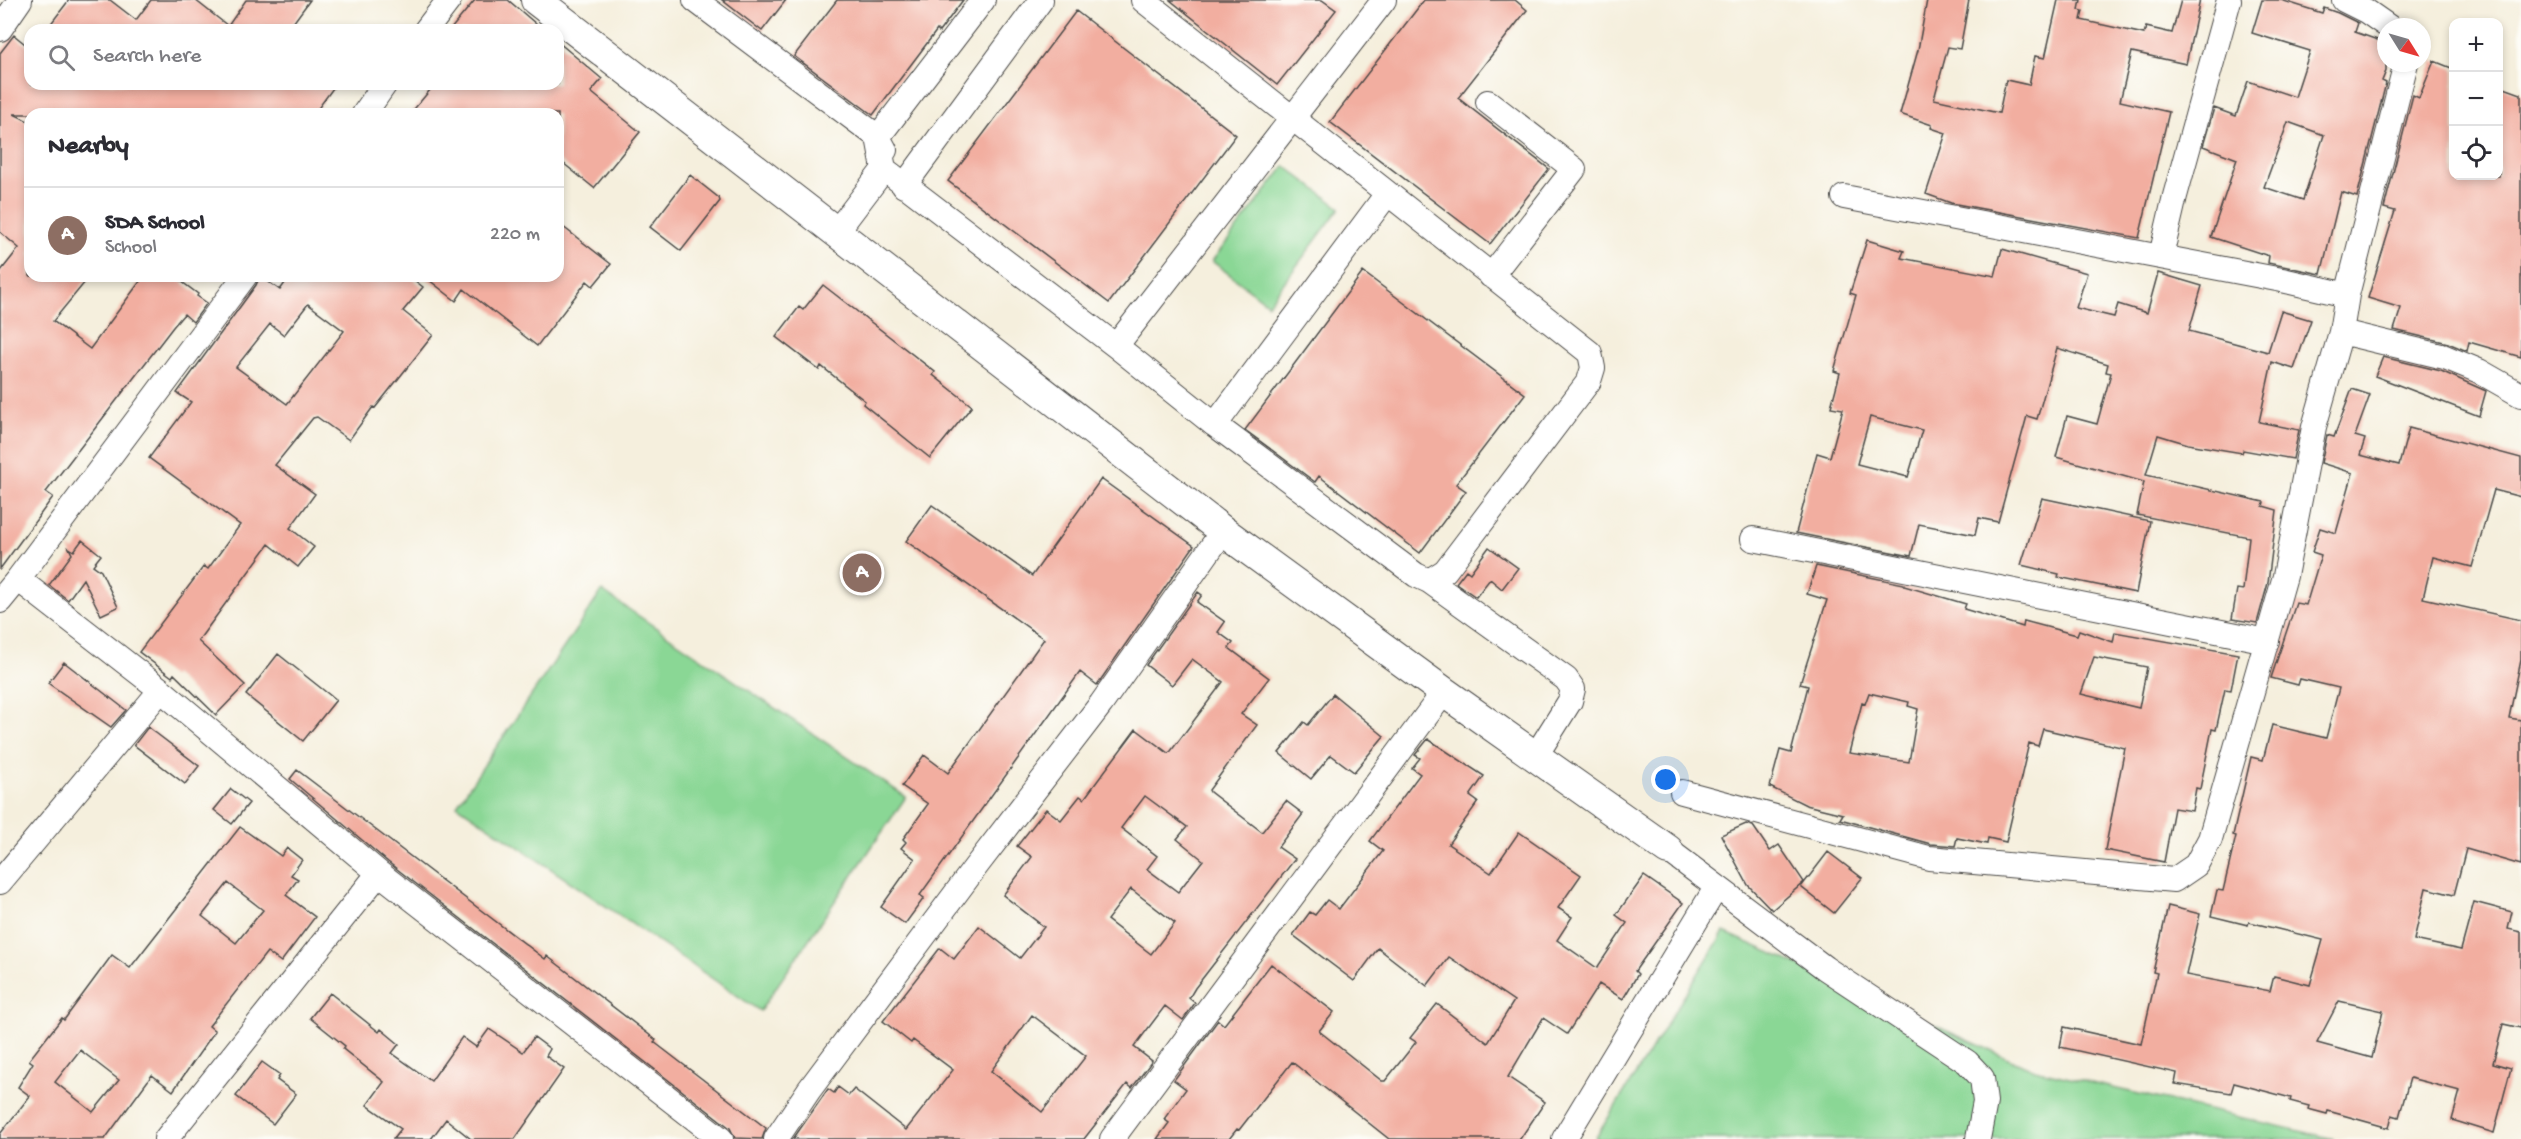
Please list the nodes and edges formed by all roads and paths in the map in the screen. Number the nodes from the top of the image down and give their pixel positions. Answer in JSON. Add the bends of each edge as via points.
{"nodes":[{"id":1,"x":20,"y":0,"type":"edge"},
{"id":2,"x":449,"y":0,"type":"edge"},
{"id":3,"x":536,"y":0,"type":"edge"},
{"id":4,"x":695,"y":0,"type":"edge"},
{"id":5,"x":982,"y":0,"type":"edge"},
{"id":6,"x":1041,"y":0,"type":"edge"},
{"id":7,"x":1143,"y":0,"type":"edge"},
{"id":8,"x":1384,"y":0,"type":"edge"},
{"id":9,"x":2229,"y":0,"type":"edge"},
{"id":10,"x":2344,"y":0,"type":"edge"},
{"id":11,"x":2377,"y":19,"type":"edge"},
{"id":12,"x":431,"y":24,"type":"edge"},
{"id":13,"x":0,"y":29,"type":"edge"},
{"id":14,"x":2404,"y":72,"type":"edge"},
{"id":15,"x":381,"y":90,"type":"edge"},
{"id":16,"x":1488,"y":102,"type":"dead end"},
{"id":17,"x":368,"y":108,"type":"edge"},
{"id":18,"x":1291,"y":117,"type":"junction"},
{"id":19,"x":878,"y":137,"type":"junction"},
{"id":20,"x":884,"y":169,"type":"junction"},
{"id":21,"x":904,"y":186,"type":"junction"},
{"id":22,"x":1387,"y":194,"type":"junction"},
{"id":23,"x":1844,"y":197,"type":"dead end"},
{"id":24,"x":837,"y":231,"type":"junction"},
{"id":25,"x":2161,"y":256,"type":"junction"},
{"id":26,"x":1491,"y":276,"type":"junction"},
{"id":27,"x":240,"y":282,"type":"edge"},
{"id":28,"x":2347,"y":295,"type":"junction"},
{"id":29,"x":2341,"y":332,"type":"junction"},
{"id":30,"x":1116,"y":346,"type":"junction"},
{"id":31,"x":2521,"y":395,"type":"edge"},
{"id":32,"x":1215,"y":425,"type":"junction"},
{"id":33,"x":1223,"y":531,"type":"junction"},
{"id":34,"x":1753,"y":539,"type":"dead end"},
{"id":35,"x":18,"y":579,"type":"junction"},
{"id":36,"x":1429,"y":581,"type":"junction"},
{"id":37,"x":0,"y":601,"type":"edge"},
{"id":38,"x":2267,"y":641,"type":"junction"},
{"id":39,"x":161,"y":690,"type":"junction"},
{"id":40,"x":1444,"y":692,"type":"junction"},
{"id":41,"x":1535,"y":757,"type":"junction"},
{"id":42,"x":1682,"y":792,"type":"dead end"},
{"id":43,"x":1668,"y":849,"type":"joint"},
{"id":44,"x":379,"y":873,"type":"junction"},
{"id":45,"x":0,"y":882,"type":"edge"},
{"id":46,"x":1716,"y":888,"type":"junction"},
{"id":47,"x":166,"y":1139,"type":"edge"},
{"id":48,"x":721,"y":1139,"type":"edge"},
{"id":49,"x":776,"y":1139,"type":"edge"},
{"id":50,"x":1112,"y":1139,"type":"edge"},
{"id":51,"x":1564,"y":1139,"type":"edge"},
{"id":52,"x":1978,"y":1139,"type":"edge"}],
"edges":[{"from":1,"to":13,"type":"street"},
{"from":2,"to":12,"type":"street"},
{"from":3,"to":24,"type":"street"},
{"from":4,"to":19,"type":"street"},
{"from":5,"to":19,"type":"street"},
{"from":6,"to":21,"type":"street"},
{"from":7,"to":18,"type":"street"},
{"from":8,"to":18,"type":"street"},
{"from":9,"to":25,"type":"street"},
{"from":10,"to":11,"type":"street"},
{"from":14,"to":28,"type":"street"},
{"from":15,"to":17,"type":"street"},
{"from":16,"to":26,"type":"street","via":[[1574,169]]},
{"from":18,"to":22,"type":"street"},
{"from":18,"to":30,"type":"street"},
{"from":19,"to":20,"type":"street"},
{"from":19,"to":21,"type":"street"},
{"from":20,"to":21,"type":"street"},
{"from":20,"to":24,"type":"street"},
{"from":21,"to":30,"type":"street"},
{"from":22,"to":26,"type":"street"},
{"from":22,"to":32,"type":"street"},
{"from":23,"to":25,"type":"street"},
{"from":24,"to":33,"type":"street"},
{"from":25,"to":28,"type":"street"},
{"from":26,"to":36,"type":"street","via":[[1590,353],[1593,368],[1589,381],[1445,571]]},
{"from":27,"to":35,"type":"street"},
{"from":28,"to":29,"type":"street"},
{"from":29,"to":31,"type":"street","via":[[2445,357]]},
{"from":29,"to":38,"type":"street","via":[[2313,427],[2285,576]]},
{"from":30,"to":32,"type":"street"},
{"from":32,"to":36,"type":"street"},
{"from":33,"to":40,"type":"street"},
{"from":33,"to":49,"type":"street","via":[[1101,704],[970,874]]},
{"from":34,"to":38,"type":"street"},
{"from":35,"to":37,"type":"street"},
{"from":35,"to":39,"type":"street"},
{"from":36,"to":41,"type":"street","via":[[1566,679],[1573,689],[1570,701]]},
{"from":38,"to":42,"type":"street","via":[[2210,838],[2196,865],[2174,880],[1929,858]]},
{"from":39,"to":44,"type":"street"},
{"from":39,"to":45,"type":"street"},
{"from":40,"to":41,"type":"street"},
{"from":40,"to":50,"type":"street"},
{"from":41,"to":43,"type":"street"},
{"from":43,"to":46,"type":"street"},
{"from":44,"to":47,"type":"street"},
{"from":44,"to":48,"type":"street"},
{"from":46,"to":51,"type":"street"},
{"from":46,"to":52,"type":"street","via":[[1825,968],[1967,1062],[1982,1078],[1985,1102]]}]}
